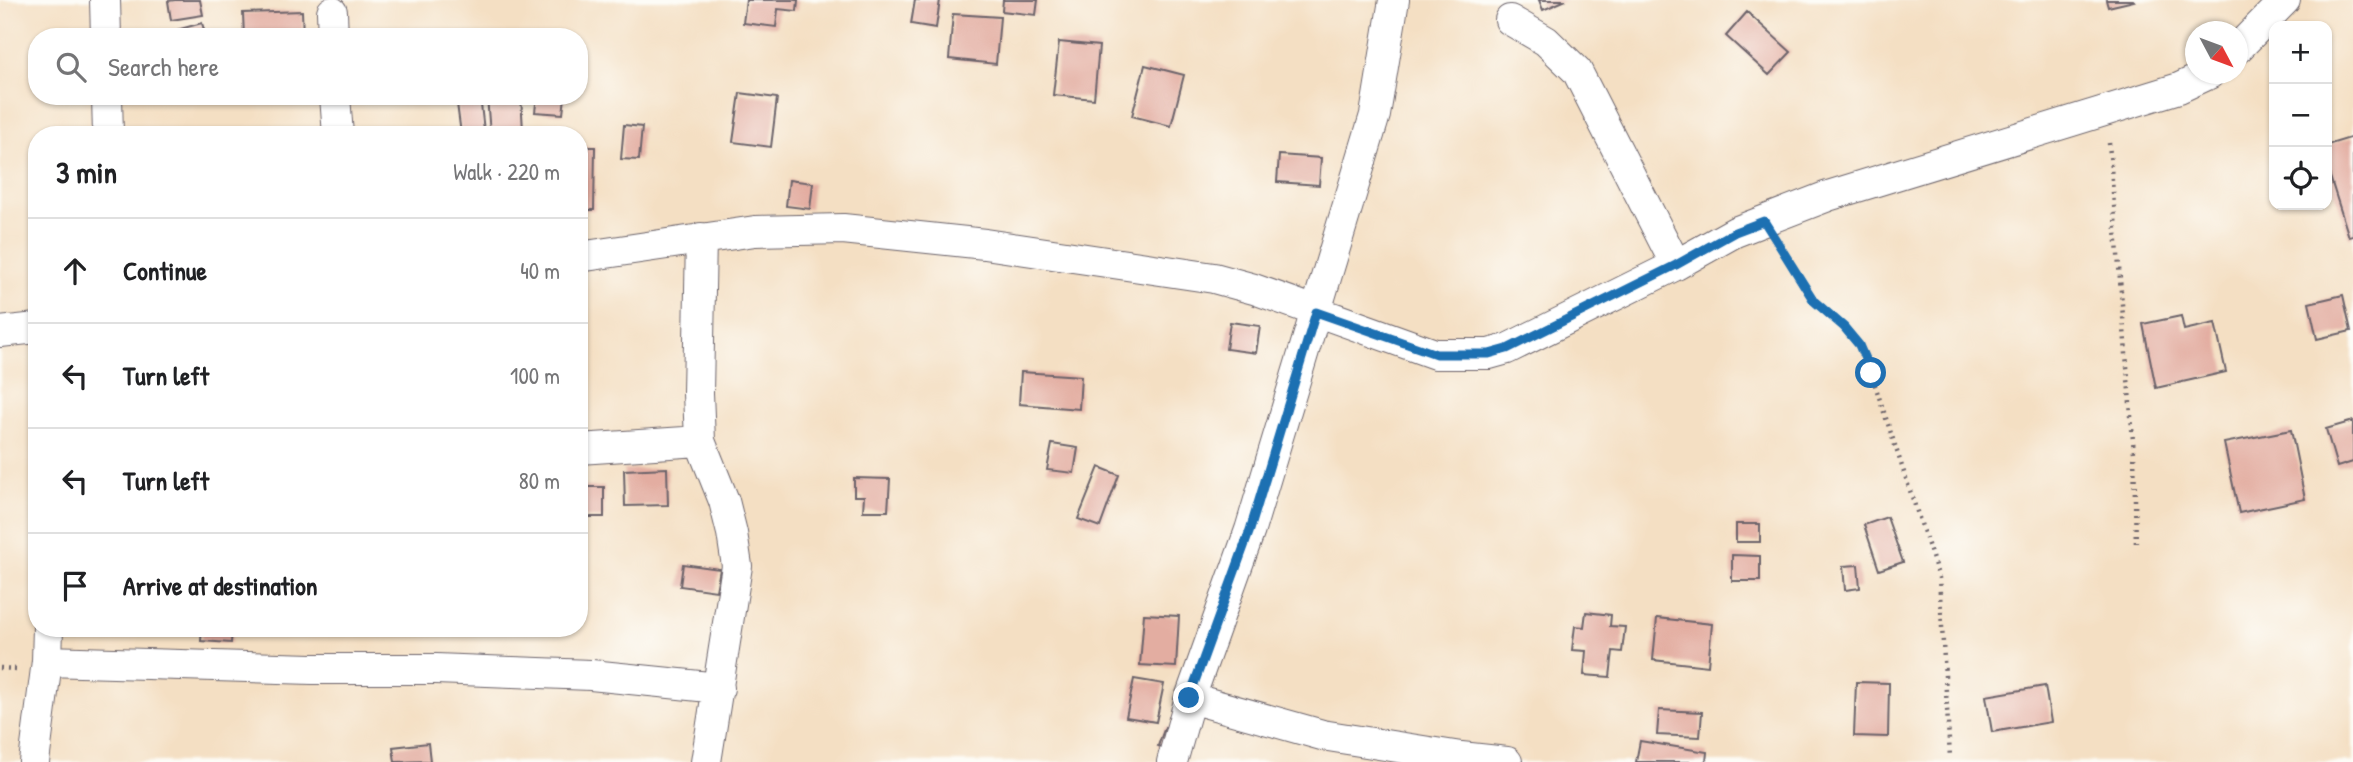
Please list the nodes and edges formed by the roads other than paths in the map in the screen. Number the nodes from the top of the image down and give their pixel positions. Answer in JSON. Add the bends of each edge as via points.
{"nodes":[{"id":1,"x":106,"y":0,"type":"edge"},
{"id":2,"x":1394,"y":0,"type":"edge"},
{"id":3,"x":2285,"y":0,"type":"edge"},
{"id":4,"x":1510,"y":19,"type":"dead end"},
{"id":5,"x":106,"y":28,"type":"edge"},
{"id":6,"x":2248,"y":38,"type":"edge"},
{"id":7,"x":2188,"y":84,"type":"edge"},
{"id":8,"x":107,"y":105,"type":"edge"},
{"id":9,"x":336,"y":105,"type":"edge"},
{"id":10,"x":108,"y":126,"type":"edge"},
{"id":11,"x":337,"y":126,"type":"edge"},
{"id":12,"x":701,"y":238,"type":"junction"},
{"id":13,"x":588,"y":256,"type":"edge"},
{"id":14,"x":1676,"y":265,"type":"junction"},
{"id":15,"x":1316,"y":312,"type":"junction"},
{"id":16,"x":28,"y":329,"type":"edge"},
{"id":17,"x":0,"y":332,"type":"edge"},
{"id":18,"x":700,"y":441,"type":"junction"},
{"id":19,"x":588,"y":448,"type":"edge"},
{"id":20,"x":48,"y":637,"type":"edge"},
{"id":21,"x":47,"y":661,"type":"junction"},
{"id":22,"x":719,"y":688,"type":"junction"},
{"id":23,"x":1189,"y":698,"type":"junction"},
{"id":24,"x":34,"y":762,"type":"edge"},
{"id":25,"x":706,"y":762,"type":"edge"},
{"id":26,"x":1172,"y":762,"type":"edge"},
{"id":27,"x":1507,"y":762,"type":"edge"}],
"edges":[{"from":1,"to":5,"type":"street"},
{"from":2,"to":15,"type":"street","via":[[1375,115]]},
{"from":3,"to":6,"type":"street"},
{"from":4,"to":14,"type":"street","via":[[1546,41],[1577,71]]},
{"from":7,"to":14,"type":"street","via":[[1841,192],[1735,232]]},
{"from":8,"to":10,"type":"street"},
{"from":9,"to":11,"type":"street"},
{"from":12,"to":13,"type":"street"},
{"from":12,"to":15,"type":"street","via":[[755,231],[843,229],[985,244],[1214,278]]},
{"from":12,"to":18,"type":"street"},
{"from":14,"to":15,"type":"street","via":[[1489,354],[1436,354]]},
{"from":15,"to":23,"type":"street","via":[[1250,530]]},
{"from":16,"to":17,"type":"street"},
{"from":18,"to":19,"type":"street"},
{"from":18,"to":22,"type":"street","via":[[724,501],[737,566]]},
{"from":20,"to":21,"type":"street"},
{"from":21,"to":22,"type":"street","via":[[436,669]]},
{"from":21,"to":24,"type":"street"},
{"from":22,"to":25,"type":"street"},
{"from":23,"to":26,"type":"street"},
{"from":23,"to":27,"type":"street","via":[[1322,735]]}]}
